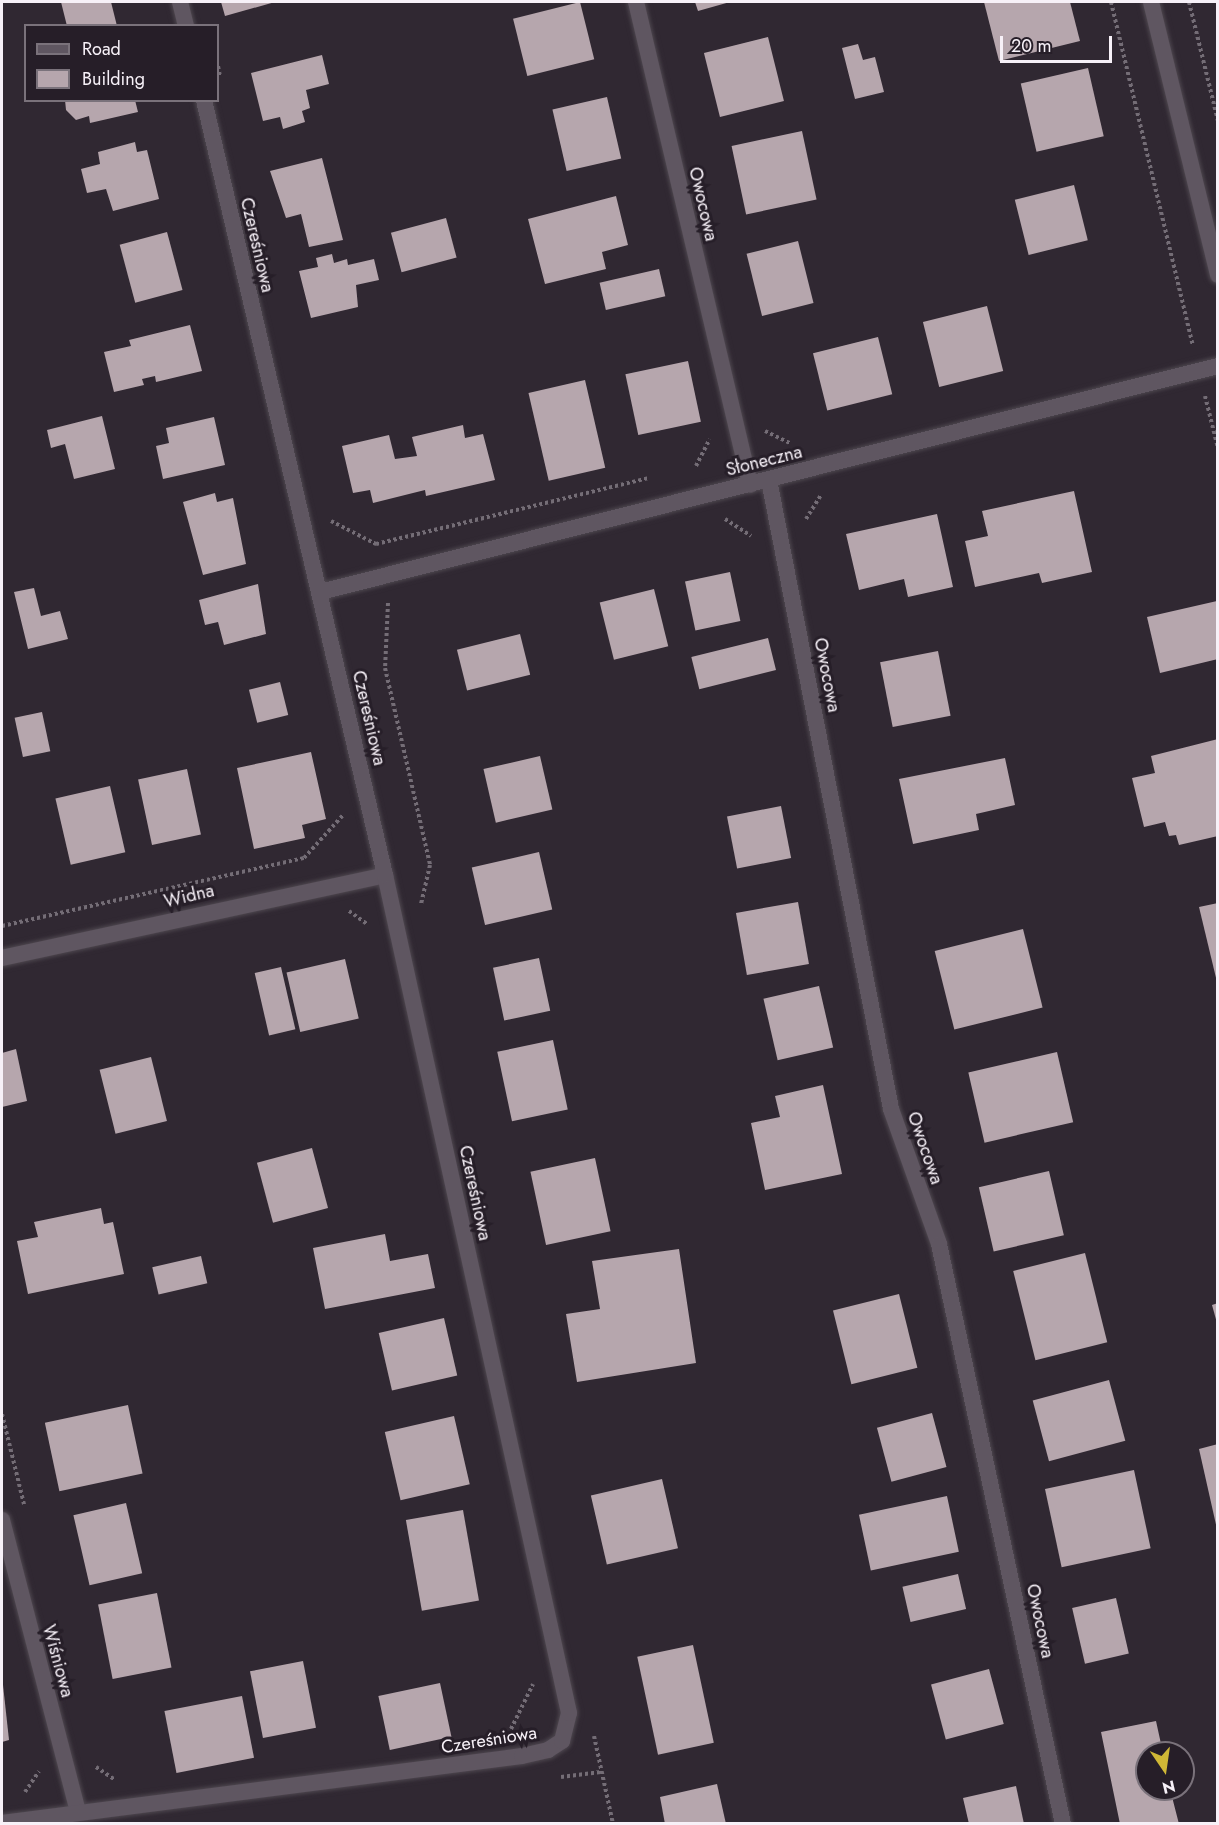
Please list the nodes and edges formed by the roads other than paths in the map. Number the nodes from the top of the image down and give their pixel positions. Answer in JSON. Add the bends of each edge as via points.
{"nodes":[{"id":1,"x":180,"y":2,"type":"edge"},
{"id":2,"x":636,"y":2,"type":"edge"},
{"id":3,"x":1150,"y":2,"type":"edge"},
{"id":4,"x":186,"y":24,"type":"edge"},
{"id":5,"x":204,"y":102,"type":"edge"},
{"id":6,"x":1218,"y":275,"type":"edge"},
{"id":7,"x":1218,"y":366,"type":"edge"},
{"id":8,"x":769,"y":480,"type":"junction"},
{"id":9,"x":750,"y":485,"type":"junction"},
{"id":10,"x":320,"y":592,"type":"junction"},
{"id":11,"x":385,"y":875,"type":"junction"},
{"id":12,"x":2,"y":958,"type":"edge"},
{"id":13,"x":2,"y":1520,"type":"edge"},
{"id":14,"x":78,"y":1812,"type":"junction"},
{"id":15,"x":2,"y":1823,"type":"edge"},
{"id":16,"x":1063,"y":1824,"type":"edge"}],
"edges":[{"from":1,"to":4,"type":"street"},
{"from":2,"to":9,"type":"street","name":"Owocowa"},
{"from":3,"to":6,"type":"street"},
{"from":5,"to":10,"type":"street","name":"Czereśniowa"},
{"from":7,"to":8,"type":"street","name":"Słoneczna"},
{"from":8,"to":9,"type":"street","name":"Słoneczna"},
{"from":8,"to":16,"type":"street","name":"Owocowa","via":[[891,1109],[939,1244]]},
{"from":9,"to":10,"type":"street","name":"Słoneczna"},
{"from":10,"to":11,"type":"street","name":"Czereśniowa"},
{"from":11,"to":12,"type":"street","name":"Widna"},
{"from":11,"to":14,"type":"street","name":"Czereśniowa","via":[[569,1713],[562,1741],[548,1750],[500,1760]]},
{"from":13,"to":14,"type":"street","name":"Wiśniowa"},
{"from":14,"to":15,"type":"street","name":"Czereśniowa"}]}
